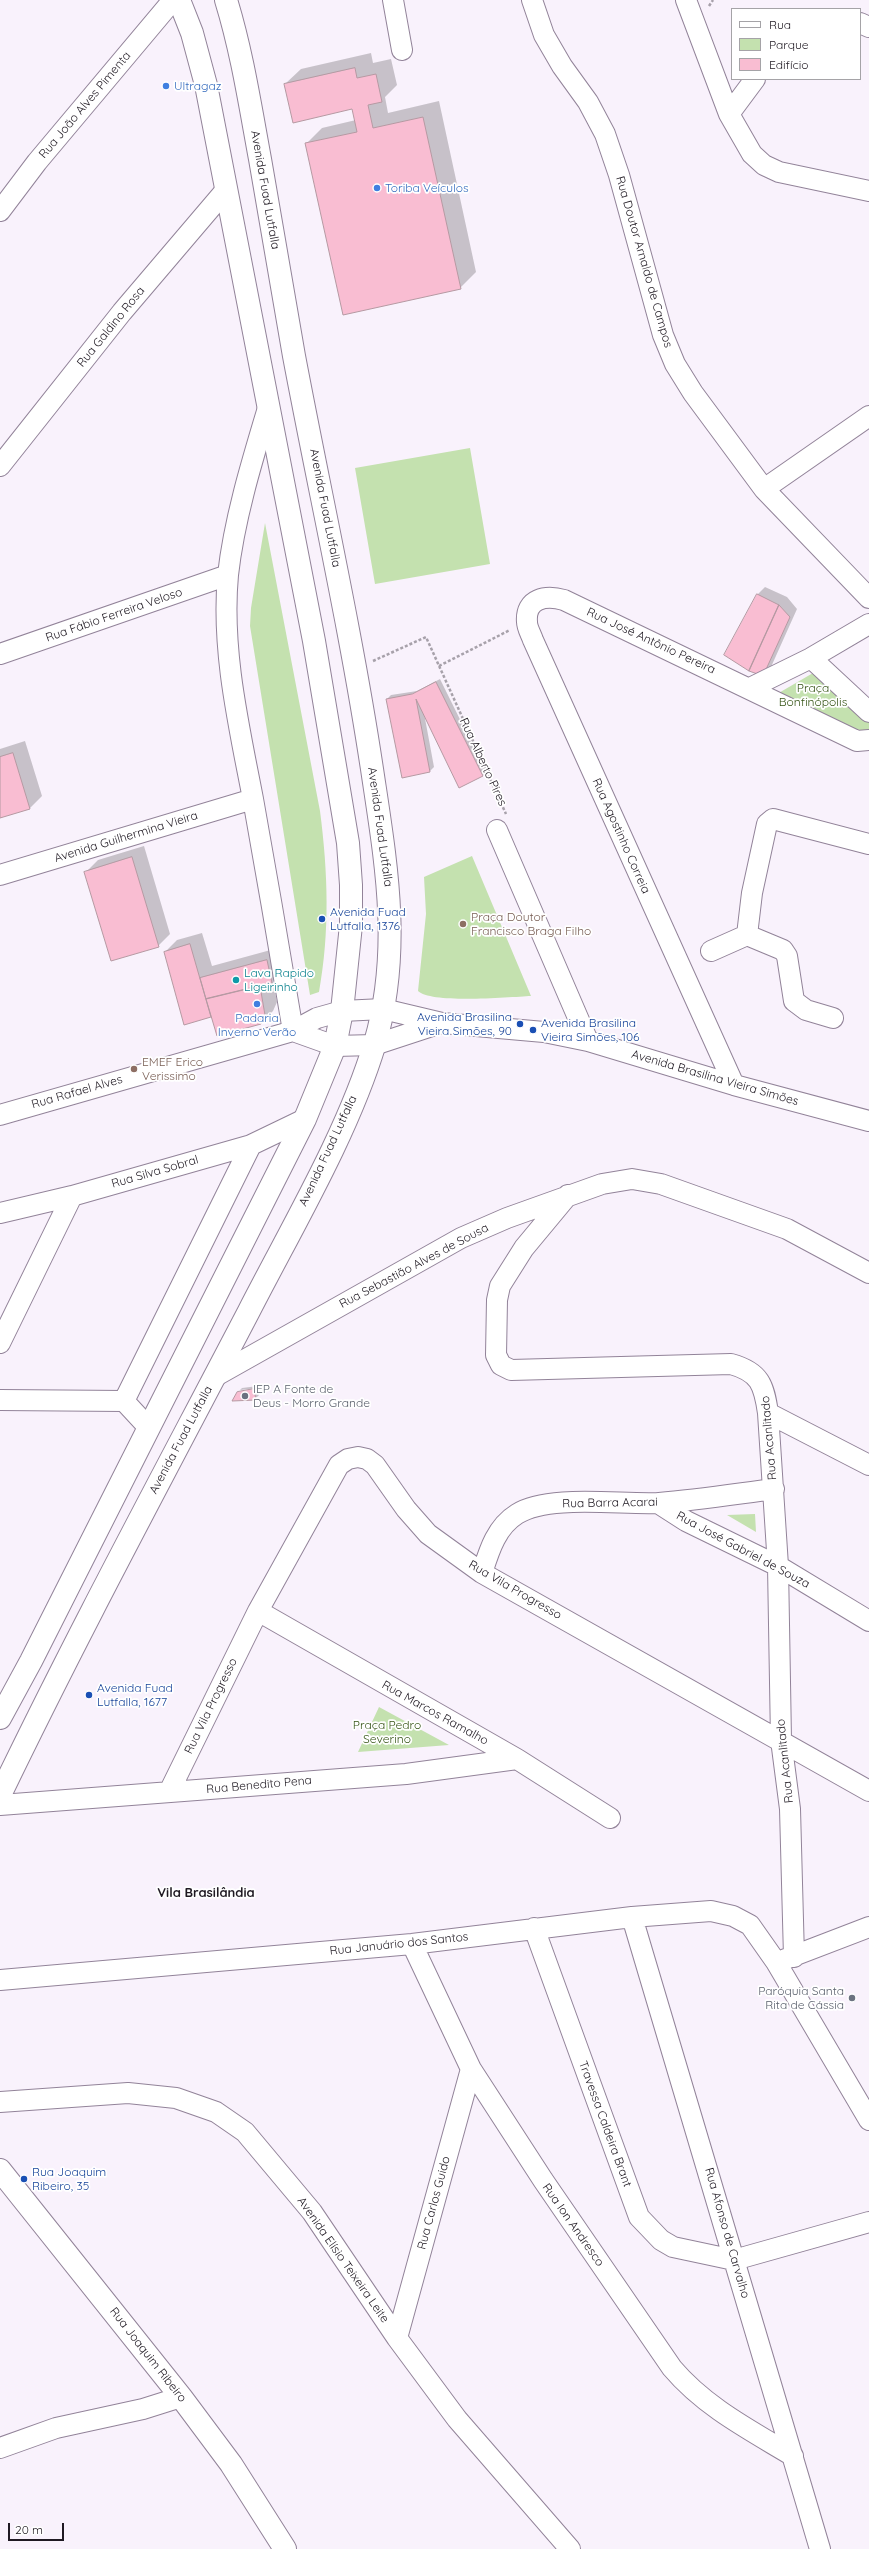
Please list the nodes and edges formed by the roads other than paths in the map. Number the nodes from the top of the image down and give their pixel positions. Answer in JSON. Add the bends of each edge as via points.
{"nodes":[{"id":1,"x":173,"y":0,"type":"edge"},
{"id":2,"x":180,"y":0,"type":"edge"},
{"id":3,"x":226,"y":0,"type":"edge"},
{"id":4,"x":393,"y":0,"type":"edge"},
{"id":5,"x":532,"y":0,"type":"edge"},
{"id":6,"x":686,"y":0,"type":"edge"},
{"id":7,"x":402,"y":50,"type":"dead end"},
{"id":8,"x":754,"y":80,"type":"edge"},
{"id":9,"x":729,"y":114,"type":"junction"},
{"id":10,"x":225,"y":191,"type":"junction"},
{"id":11,"x":869,"y":191,"type":"edge"},
{"id":12,"x":0,"y":211,"type":"edge"},
{"id":13,"x":268,"y":408,"type":"junction"},
{"id":14,"x":869,"y":416,"type":"edge"},
{"id":15,"x":0,"y":466,"type":"edge"},
{"id":16,"x":764,"y":489,"type":"junction"},
{"id":17,"x":228,"y":575,"type":"junction"},
{"id":18,"x":869,"y":598,"type":"edge"},
{"id":19,"x":527,"y":622,"type":"joint"},
{"id":20,"x":869,"y":624,"type":"edge"},
{"id":21,"x":0,"y":654,"type":"edge"},
{"id":22,"x":811,"y":658,"type":"junction"},
{"id":23,"x":750,"y":688,"type":"junction"},
{"id":24,"x":869,"y":712,"type":"edge"},
{"id":25,"x":869,"y":740,"type":"edge"},
{"id":26,"x":253,"y":800,"type":"junction"},
{"id":27,"x":497,"y":830,"type":"road end"},
{"id":28,"x":869,"y":844,"type":"edge"},
{"id":29,"x":0,"y":875,"type":"edge"},
{"id":30,"x":747,"y":935,"type":"junction"},
{"id":31,"x":711,"y":952,"type":"dead end"},
{"id":32,"x":383,"y":1009,"type":"junction"},
{"id":33,"x":342,"y":1010,"type":"junction"},
{"id":34,"x":833,"y":1018,"type":"dead end"},
{"id":35,"x":442,"y":1023,"type":"junction"},
{"id":36,"x":293,"y":1031,"type":"junction"},
{"id":37,"x":588,"y":1041,"type":"junction"},
{"id":38,"x":374,"y":1045,"type":"junction"},
{"id":39,"x":335,"y":1046,"type":"junction"},
{"id":40,"x":734,"y":1086,"type":"junction"},
{"id":41,"x":0,"y":1115,"type":"edge"},
{"id":42,"x":305,"y":1119,"type":"junction"},
{"id":43,"x":869,"y":1121,"type":"edge"},
{"id":44,"x":250,"y":1144,"type":"junction"},
{"id":45,"x":568,"y":1195,"type":"junction"},
{"id":46,"x":72,"y":1196,"type":"junction"},
{"id":47,"x":0,"y":1213,"type":"edge"},
{"id":48,"x":869,"y":1273,"type":"edge"},
{"id":49,"x":0,"y":1343,"type":"edge"},
{"id":50,"x":214,"y":1377,"type":"junction"},
{"id":51,"x":0,"y":1400,"type":"edge"},
{"id":52,"x":124,"y":1401,"type":"junction"},
{"id":53,"x":768,"y":1413,"type":"junction"},
{"id":54,"x":149,"y":1428,"type":"junction"},
{"id":55,"x":869,"y":1465,"type":"edge"},
{"id":56,"x":774,"y":1489,"type":"junction"},
{"id":57,"x":658,"y":1503,"type":"junction"},
{"id":58,"x":778,"y":1566,"type":"junction"},
{"id":59,"x":482,"y":1573,"type":"junction"},
{"id":60,"x":258,"y":1611,"type":"junction"},
{"id":61,"x":869,"y":1621,"type":"edge"},
{"id":62,"x":13,"y":1694,"type":"junction"},
{"id":63,"x":0,"y":1718,"type":"edge"},
{"id":64,"x":37,"y":1718,"type":"junction"},
{"id":65,"x":781,"y":1740,"type":"junction"},
{"id":66,"x":517,"y":1759,"type":"junction"},
{"id":67,"x":869,"y":1790,"type":"edge"},
{"id":68,"x":169,"y":1792,"type":"junction"},
{"id":69,"x":0,"y":1795,"type":"edge"},
{"id":70,"x":0,"y":1806,"type":"edge"},
{"id":71,"x":610,"y":1818,"type":"dead end"},
{"id":72,"x":632,"y":1917,"type":"junction"},
{"id":73,"x":869,"y":1927,"type":"edge"},
{"id":74,"x":534,"y":1928,"type":"junction"},
{"id":75,"x":412,"y":1944,"type":"junction"},
{"id":76,"x":794,"y":1957,"type":"junction"},
{"id":77,"x":776,"y":1962,"type":"junction"},
{"id":78,"x":0,"y":1980,"type":"edge"},
{"id":79,"x":471,"y":2069,"type":"junction"},
{"id":80,"x":0,"y":2102,"type":"edge"},
{"id":81,"x":869,"y":2120,"type":"edge"},
{"id":82,"x":0,"y":2170,"type":"edge"},
{"id":83,"x":869,"y":2222,"type":"edge"},
{"id":84,"x":734,"y":2260,"type":"junction"},
{"id":85,"x":397,"y":2338,"type":"junction"},
{"id":86,"x":181,"y":2397,"type":"junction"},
{"id":87,"x":0,"y":2448,"type":"edge"},
{"id":88,"x":793,"y":2456,"type":"junction"},
{"id":89,"x":285,"y":2549,"type":"edge"},
{"id":90,"x":570,"y":2549,"type":"edge"},
{"id":91,"x":820,"y":2549,"type":"edge"}],
"edges":[{"from":1,"to":12,"type":"street","name":"Rua João Alves Pimenta","via":[[37,162]]},
{"from":2,"to":10,"type":"main road","via":[[192,32],[206,85]]},
{"from":3,"to":32,"type":"main road","name":"Avenida Fuad Lutfalla","via":[[235,28],[248,92],[295,358],[357,669],[389,886],[392,932]]},
{"from":4,"to":7,"type":"street"},
{"from":5,"to":16,"type":"street","name":"Rua Doutor Arnaldo de Campos","via":[[544,35],[588,102],[605,134],[664,335],[675,364],[693,393]]},
{"from":6,"to":9,"type":"street"},
{"from":8,"to":9,"type":"street"},
{"from":9,"to":11,"type":"street","via":[[752,154],[764,165],[779,172]]},
{"from":10,"to":13,"type":"main road"},
{"from":10,"to":15,"type":"street","name":"Rua Galdino Rosa","via":[[122,312]]},
{"from":13,"to":17,"type":"street","via":[[250,468]]},
{"from":13,"to":33,"type":"main road","via":[[314,641],[348,843],[351,918]]},
{"from":14,"to":16,"type":"street"},
{"from":16,"to":18,"type":"street","name":"Rua Doutor Arnaldo de Campos"},
{"from":17,"to":21,"type":"street","name":"Rua Fábio Ferreira Veloso"},
{"from":17,"to":26,"type":"street","via":[[230,663]]},
{"from":19,"to":23,"type":"street","name":"Rua José Antônio Pereira","via":[[534,603],[542,597],[552,596]]},
{"from":19,"to":40,"type":"street","name":"Rua Agostinho Correia","via":[[545,668]]},
{"from":20,"to":22,"type":"street"},
{"from":22,"to":23,"type":"street"},
{"from":22,"to":24,"type":"street"},
{"from":23,"to":25,"type":"street","via":[[857,741]]},
{"from":26,"to":29,"type":"street","name":"Avenida Guilhermina Vieira"},
{"from":26,"to":36,"type":"street"},
{"from":27,"to":37,"type":"street"},
{"from":28,"to":30,"type":"street","via":[[777,819],[769,821],[752,893]]},
{"from":30,"to":31,"type":"street"},
{"from":30,"to":34,"type":"street","via":[[784,950],[794,1001],[806,1010]]},
{"from":32,"to":33,"type":"street","name":"Avenida Brasilina Vieira Simões"},
{"from":32,"to":35,"type":"street","name":"Avenida Brasilina Vieira Simões"},
{"from":32,"to":38,"type":"main road","name":"Avenida Fuad Lutfalla"},
{"from":33,"to":36,"type":"street","name":"Avenida Brasilina Vieira Simões","via":[[317,1018]]},
{"from":33,"to":39,"type":"main road"},
{"from":35,"to":37,"type":"street","name":"Avenida Brasilina Vieira Simões","via":[[544,1032]]},
{"from":35,"to":38,"type":"street","name":"Avenida Brasilina Vieira Simões"},
{"from":36,"to":39,"type":"street","name":"Avenida Brasilina Vieira Simões"},
{"from":36,"to":41,"type":"street","name":"Rua Rafael Alves"},
{"from":37,"to":40,"type":"street","name":"Avenida Brasilina Vieira Simões"},
{"from":38,"to":39,"type":"street","name":"Avenida Brasilina Vieira Simões"},
{"from":38,"to":50,"type":"main road","name":"Avenida Fuad Lutfalla","via":[[344,1122]]},
{"from":39,"to":42,"type":"main road"},
{"from":40,"to":43,"type":"street","name":"Avenida Brasilina Vieira Simões"},
{"from":42,"to":44,"type":"street","name":"Rua Silva Sobral"},
{"from":42,"to":54,"type":"main road"},
{"from":44,"to":46,"type":"street","name":"Rua Silva Sobral"},
{"from":44,"to":52,"type":"street"},
{"from":45,"to":48,"type":"street","name":"Rua Sebastião Alves de Sousa","via":[[602,1184],[632,1180],[661,1184],[786,1229]]},
{"from":45,"to":50,"type":"street","name":"Rua Sebastião Alves de Sousa","via":[[461,1238]]},
{"from":45,"to":53,"type":"street","name":"Rua Acanlitado","via":[[524,1248],[500,1286],[497,1300],[496,1355],[501,1365],[511,1370],[731,1364],[745,1368],[757,1377],[765,1390]]},
{"from":46,"to":47,"type":"street","name":"Rua Silva Sobral"},
{"from":46,"to":49,"type":"street"},
{"from":50,"to":64,"type":"main road","name":"Avenida Fuad Lutfalla","via":[[62,1665]]},
{"from":51,"to":52,"type":"street"},
{"from":52,"to":54,"type":"street"},
{"from":53,"to":55,"type":"street"},
{"from":53,"to":56,"type":"street","name":"Rua Acanlitado"},
{"from":54,"to":62,"type":"main road"},
{"from":56,"to":57,"type":"street","name":"Rua Barra Acarai"},
{"from":56,"to":58,"type":"street","name":"Rua Acanlitado"},
{"from":57,"to":58,"type":"street","name":"Rua José Gabriel de Souza","via":[[686,1521]]},
{"from":57,"to":59,"type":"street","name":"Rua Barra Acarai","via":[[589,1502],[541,1505],[517,1513],[500,1528]]},
{"from":58,"to":61,"type":"street","name":"Rua José Gabriel de Souza"},
{"from":58,"to":65,"type":"street","name":"Rua Acanlitado"},
{"from":59,"to":60,"type":"street","name":"Rua Vila Progresso","via":[[428,1534],[375,1466],[367,1459],[358,1457],[348,1459],[339,1465]]},
{"from":59,"to":65,"type":"street","name":"Rua Vila Progresso"},
{"from":60,"to":66,"type":"street","name":"Rua Marcos Ramalho"},
{"from":60,"to":68,"type":"street","name":"Rua Vila Progresso"},
{"from":62,"to":63,"type":"main road"},
{"from":62,"to":64,"type":"main road","via":[[28,1701]]},
{"from":64,"to":69,"type":"main road","name":"Avenida Fuad Lutfalla"},
{"from":65,"to":67,"type":"street","name":"Rua Vila Progresso"},
{"from":65,"to":76,"type":"street","name":"Rua Acanlitado","via":[[790,1809]]},
{"from":66,"to":68,"type":"street","name":"Rua Benedito Pena","via":[[406,1774]]},
{"from":66,"to":71,"type":"street","name":"Rua Marcos Ramalho"},
{"from":68,"to":70,"type":"street","name":"Rua Benedito Pena"},
{"from":72,"to":74,"type":"street","name":"Rua Januário dos Santos"},
{"from":72,"to":77,"type":"street","name":"Rua Januário dos Santos","via":[[711,1912],[733,1916],[750,1925]]},
{"from":72,"to":84,"type":"street","name":"Rua Afonso de Carvalho"},
{"from":73,"to":76,"type":"street"},
{"from":74,"to":75,"type":"street","name":"Rua Januário dos Santos"},
{"from":74,"to":84,"type":"street","name":"Travessa Caldeira Brant","via":[[639,2217],[661,2240],[673,2247]]},
{"from":75,"to":78,"type":"street","name":"Rua Januário dos Santos"},
{"from":75,"to":79,"type":"street","name":"Rua Ion Andresco"},
{"from":76,"to":77,"type":"street"},
{"from":77,"to":81,"type":"street","name":"Rua Januário dos Santos"},
{"from":79,"to":85,"type":"street","name":"Rua Carlos Guido"},
{"from":79,"to":88,"type":"street","name":"Rua Ion Andresco","via":[[543,2180],[688,2387],[723,2414]]},
{"from":80,"to":85,"type":"street","name":"Avenida Elísio Teixeira Leite","via":[[128,2093],[176,2098],[216,2112],[245,2132],[312,2212]]},
{"from":82,"to":86,"type":"main road","name":"Rua Joaquim Ribeiro"},
{"from":83,"to":84,"type":"street"},
{"from":84,"to":88,"type":"street","name":"Rua Afonso de Carvalho"},
{"from":85,"to":90,"type":"street","name":"Avenida Elísio Teixeira Leite","via":[[457,2419]]},
{"from":86,"to":87,"type":"street","via":[[143,2409],[56,2428]]},
{"from":86,"to":89,"type":"main road","name":"Rua Joaquim Ribeiro","via":[[231,2464]]},
{"from":88,"to":91,"type":"street","name":"Rua Afonso de Carvalho"}]}
